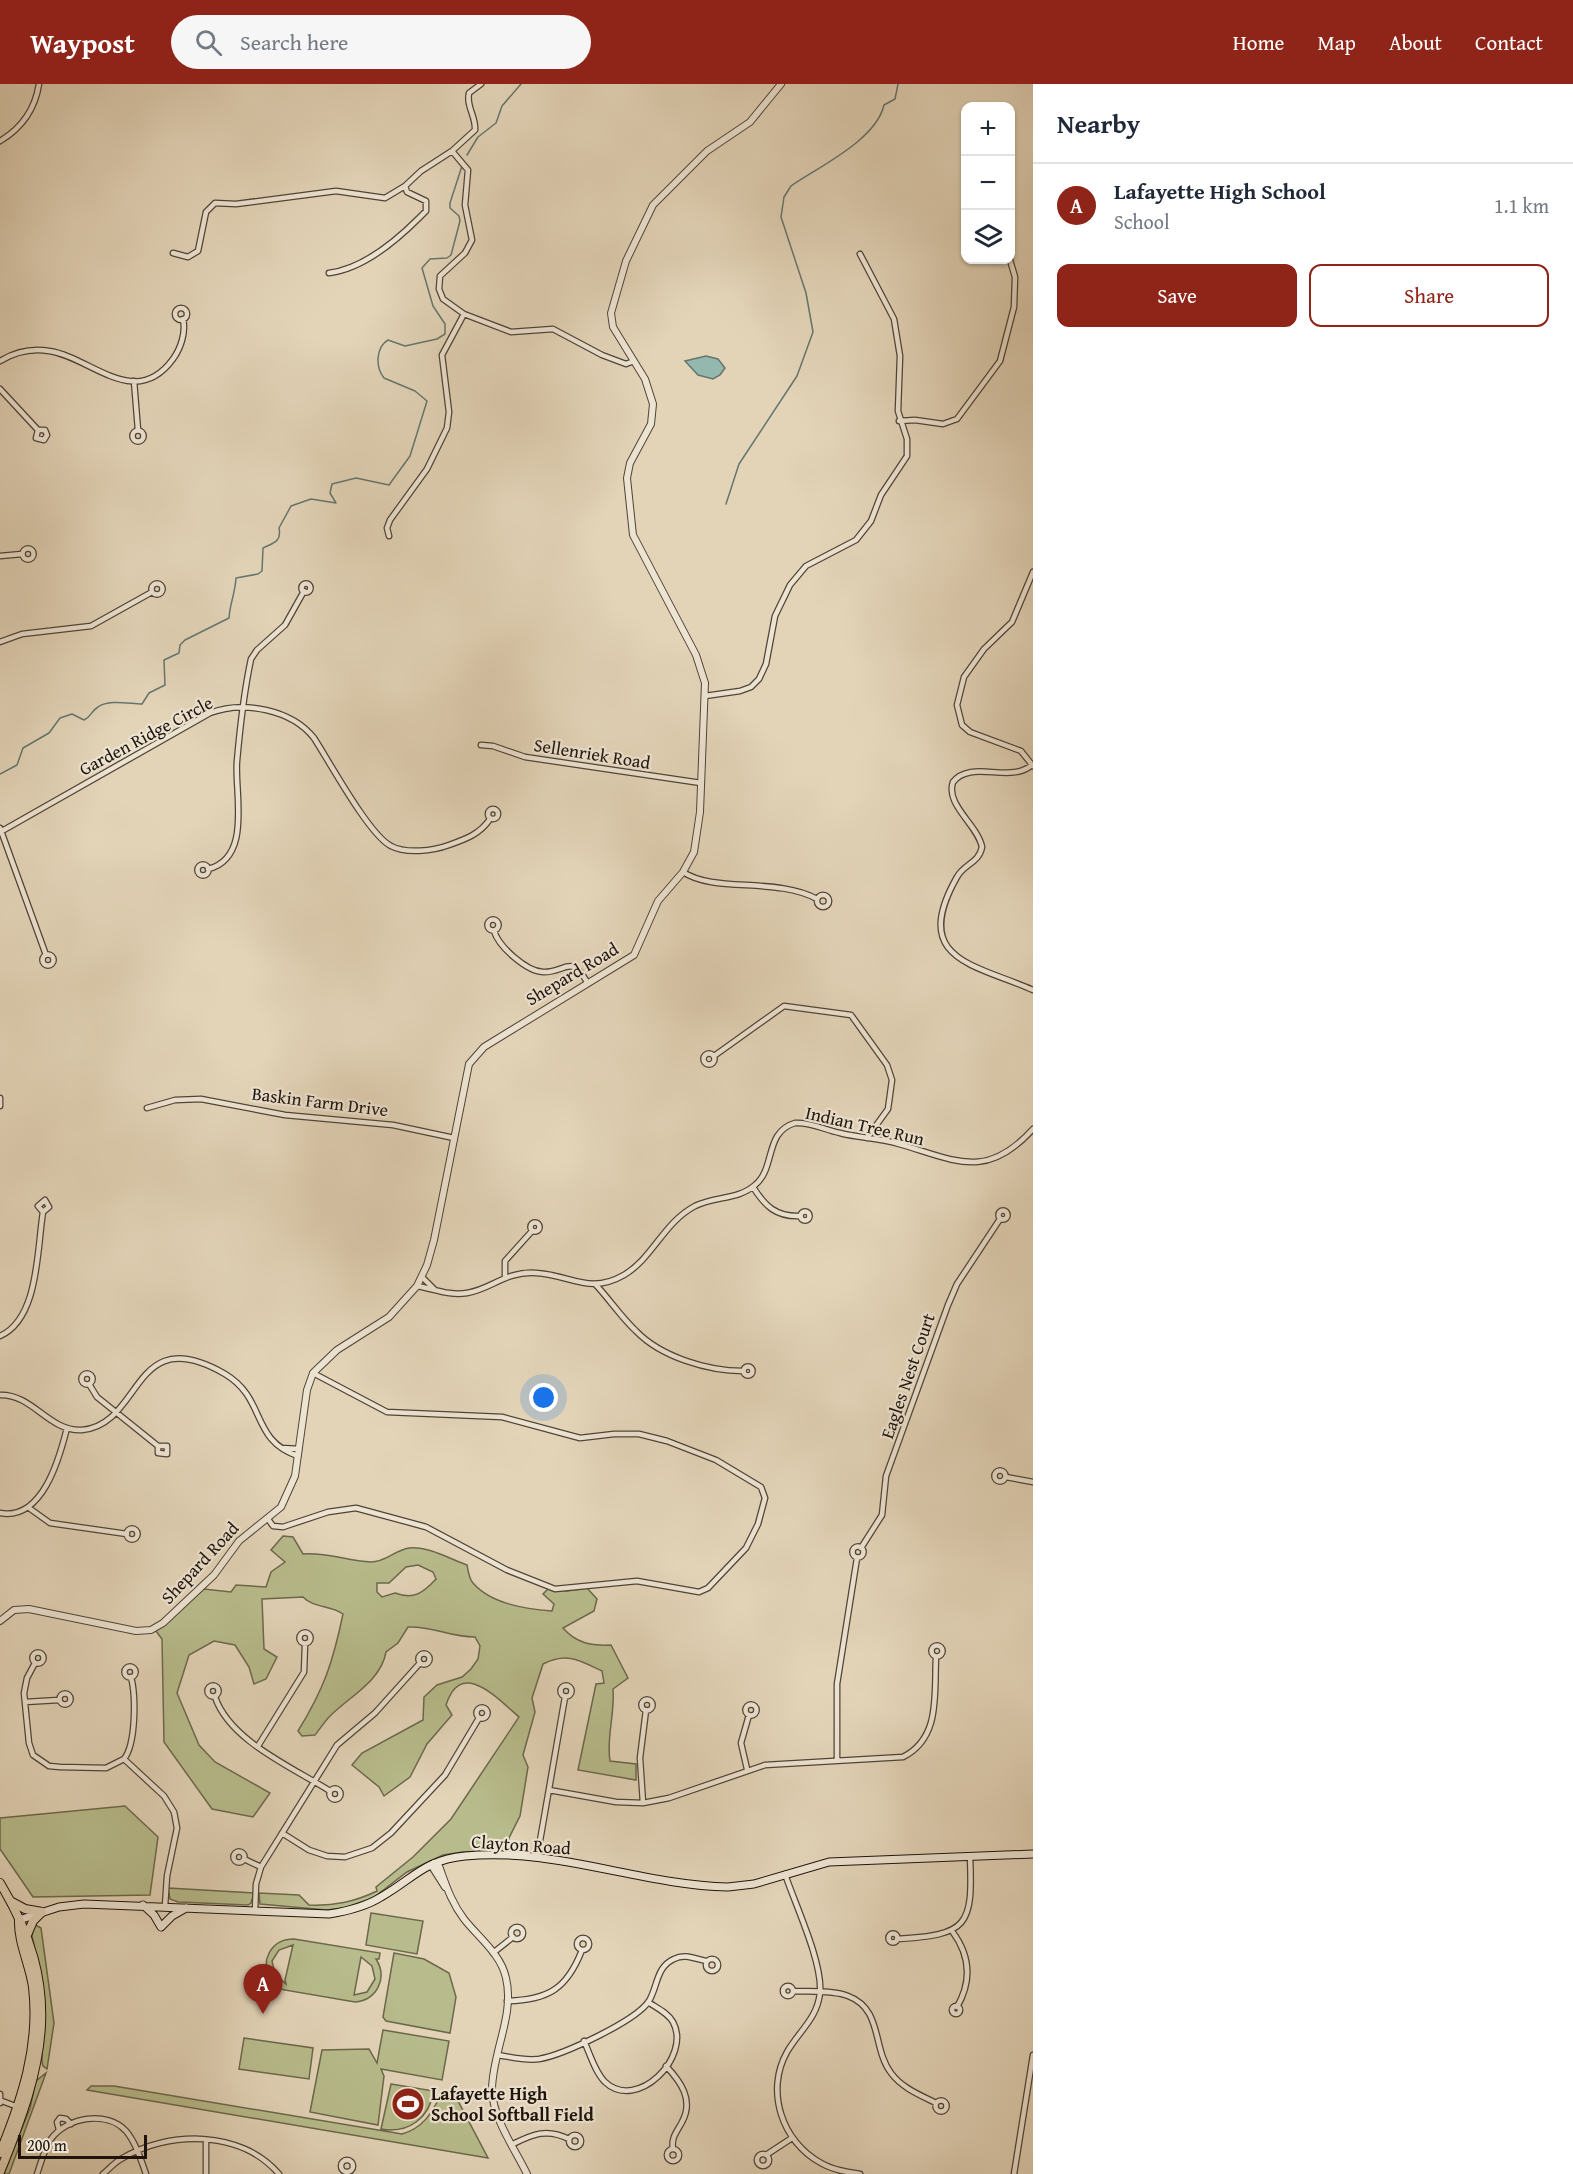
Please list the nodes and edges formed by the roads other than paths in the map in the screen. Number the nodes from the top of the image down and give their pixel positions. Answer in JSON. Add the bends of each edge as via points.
{"nodes":[{"id":1,"x":39,"y":84,"type":"edge"},
{"id":2,"x":481,"y":84,"type":"edge"},
{"id":3,"x":781,"y":84,"type":"edge"},
{"id":4,"x":0,"y":141,"type":"edge"},
{"id":5,"x":452,"y":151,"type":"junction"},
{"id":6,"x":405,"y":186,"type":"junction"},
{"id":7,"x":173,"y":253,"type":"dead end"},
{"id":8,"x":860,"y":254,"type":"dead end"},
{"id":9,"x":1011,"y":264,"type":"edge"},
{"id":10,"x":329,"y":273,"type":"dead end"},
{"id":11,"x":464,"y":314,"type":"junction"},
{"id":12,"x":183,"y":320,"type":"dead end"},
{"id":13,"x":0,"y":361,"type":"edge"},
{"id":14,"x":634,"y":361,"type":"junction"},
{"id":15,"x":134,"y":381,"type":"junction"},
{"id":16,"x":0,"y":389,"type":"edge"},
{"id":17,"x":899,"y":421,"type":"junction"},
{"id":18,"x":38,"y":430,"type":"dead end"},
{"id":19,"x":138,"y":430,"type":"dead end"},
{"id":20,"x":389,"y":536,"type":"dead end"},
{"id":21,"x":22,"y":554,"type":"dead end"},
{"id":22,"x":0,"y":556,"type":"edge"},
{"id":23,"x":1033,"y":572,"type":"edge"},
{"id":24,"x":1031,"y":585,"type":"edge"},
{"id":25,"x":304,"y":591,"type":"dead end"},
{"id":26,"x":152,"y":592,"type":"dead end"},
{"id":27,"x":0,"y":642,"type":"edge"},
{"id":28,"x":705,"y":696,"type":"junction"},
{"id":29,"x":244,"y":708,"type":"junction"},
{"id":30,"x":481,"y":745,"type":"dead end"},
{"id":31,"x":1033,"y":766,"type":"edge"},
{"id":32,"x":701,"y":783,"type":"junction"},
{"id":33,"x":490,"y":819,"type":"dead end"},
{"id":34,"x":1,"y":829,"type":"edge"},
{"id":35,"x":208,"y":869,"type":"dead end"},
{"id":36,"x":683,"y":872,"type":"junction"},
{"id":37,"x":817,"y":898,"type":"dead end"},
{"id":38,"x":494,"y":931,"type":"dead end"},
{"id":39,"x":46,"y":955,"type":"dead end"},
{"id":40,"x":587,"y":982,"type":"junction"},
{"id":41,"x":1033,"y":990,"type":"edge"},
{"id":42,"x":714,"y":1056,"type":"dead end"},
{"id":43,"x":0,"y":1098,"type":"edge"},
{"id":44,"x":0,"y":1106,"type":"edge"},
{"id":45,"x":147,"y":1108,"type":"dead end"},
{"id":46,"x":1033,"y":1129,"type":"edge"},
{"id":47,"x":454,"y":1138,"type":"junction"},
{"id":48,"x":867,"y":1138,"type":"junction"},
{"id":49,"x":753,"y":1187,"type":"junction"},
{"id":50,"x":43,"y":1212,"type":"dead end"},
{"id":51,"x":800,"y":1216,"type":"dead end"},
{"id":52,"x":1000,"y":1219,"type":"dead end"},
{"id":53,"x":532,"y":1231,"type":"dead end"},
{"id":54,"x":505,"y":1276,"type":"junction"},
{"id":55,"x":422,"y":1277,"type":"junction"},
{"id":56,"x":417,"y":1286,"type":"junction"},
{"id":57,"x":596,"y":1286,"type":"junction"},
{"id":58,"x":434,"y":1289,"type":"junction"},
{"id":59,"x":0,"y":1336,"type":"edge"},
{"id":60,"x":743,"y":1371,"type":"dead end"},
{"id":61,"x":313,"y":1373,"type":"junction"},
{"id":62,"x":89,"y":1384,"type":"dead end"},
{"id":63,"x":0,"y":1395,"type":"edge"},
{"id":64,"x":115,"y":1412,"type":"junction"},
{"id":65,"x":67,"y":1428,"type":"junction"},
{"id":66,"x":159,"y":1446,"type":"dead end"},
{"id":67,"x":298,"y":1453,"type":"junction"},
{"id":68,"x":1006,"y":1477,"type":"dead end"},
{"id":69,"x":1033,"y":1482,"type":"edge"},
{"id":70,"x":29,"y":1508,"type":"junction"},
{"id":71,"x":0,"y":1513,"type":"edge"},
{"id":72,"x":268,"y":1519,"type":"junction"},
{"id":73,"x":127,"y":1534,"type":"dead end"},
{"id":74,"x":0,"y":1621,"type":"edge"},
{"id":75,"x":305,"y":1644,"type":"dead end"},
{"id":76,"x":936,"y":1657,"type":"dead end"},
{"id":77,"x":35,"y":1663,"type":"dead end"},
{"id":78,"x":420,"y":1663,"type":"dead end"},
{"id":79,"x":131,"y":1677,"type":"dead end"},
{"id":80,"x":215,"y":1697,"type":"dead end"},
{"id":81,"x":565,"y":1697,"type":"dead end"},
{"id":82,"x":59,"y":1700,"type":"dead end"},
{"id":83,"x":25,"y":1702,"type":"junction"},
{"id":84,"x":646,"y":1710,"type":"dead end"},
{"id":85,"x":749,"y":1715,"type":"dead end"},
{"id":86,"x":479,"y":1718,"type":"dead end"},
{"id":87,"x":258,"y":1746,"type":"junction"},
{"id":88,"x":124,"y":1759,"type":"junction"},
{"id":89,"x":837,"y":1760,"type":"junction"},
{"id":90,"x":747,"y":1769,"type":"junction"},
{"id":91,"x":314,"y":1781,"type":"junction"},
{"id":92,"x":549,"y":1790,"type":"junction"},
{"id":93,"x":330,"y":1791,"type":"dead end"},
{"id":94,"x":643,"y":1803,"type":"junction"},
{"id":95,"x":282,"y":1833,"type":"junction"},
{"id":96,"x":1033,"y":1854,"type":"edge"},
{"id":97,"x":970,"y":1857,"type":"junction"},
{"id":98,"x":537,"y":1858,"type":"junction"},
{"id":99,"x":244,"y":1859,"type":"dead end"},
{"id":100,"x":435,"y":1863,"type":"junction"},
{"id":101,"x":261,"y":1867,"type":"junction"},
{"id":102,"x":785,"y":1874,"type":"junction"},
{"id":103,"x":0,"y":1883,"type":"edge"},
{"id":104,"x":10,"y":1901,"type":"junction"},
{"id":105,"x":143,"y":1905,"type":"junction"},
{"id":106,"x":165,"y":1906,"type":"junction"},
{"id":107,"x":188,"y":1907,"type":"junction"},
{"id":108,"x":255,"y":1911,"type":"junction"},
{"id":109,"x":42,"y":1912,"type":"junction"},
{"id":110,"x":19,"y":1920,"type":"junction"},
{"id":111,"x":952,"y":1931,"type":"junction"},
{"id":112,"x":27,"y":1935,"type":"junction"},
{"id":113,"x":513,"y":1937,"type":"dead end"},
{"id":114,"x":897,"y":1939,"type":"dead end"},
{"id":115,"x":582,"y":1950,"type":"dead end"},
{"id":116,"x":493,"y":1953,"type":"junction"},
{"id":117,"x":706,"y":1961,"type":"dead end"},
{"id":118,"x":793,"y":1991,"type":"dead end"},
{"id":119,"x":820,"y":1992,"type":"junction"},
{"id":120,"x":507,"y":2001,"type":"junction"},
{"id":121,"x":648,"y":2002,"type":"junction"},
{"id":122,"x":957,"y":2007,"type":"dead end"},
{"id":123,"x":584,"y":2041,"type":"junction"},
{"id":124,"x":498,"y":2055,"type":"junction"},
{"id":125,"x":1033,"y":2055,"type":"edge"},
{"id":126,"x":666,"y":2066,"type":"junction"},
{"id":127,"x":1031,"y":2083,"type":"edge"},
{"id":128,"x":0,"y":2094,"type":"edge"},
{"id":129,"x":1,"y":2102,"type":"edge"},
{"id":130,"x":936,"y":2103,"type":"dead end"},
{"id":131,"x":18,"y":2107,"type":"junction"},
{"id":132,"x":21,"y":2119,"type":"junction"},
{"id":133,"x":71,"y":2124,"type":"junction"},
{"id":134,"x":59,"y":2130,"type":"junction"},
{"id":135,"x":792,"y":2138,"type":"junction"},
{"id":136,"x":569,"y":2139,"type":"dead end"},
{"id":137,"x":206,"y":2141,"type":"junction"},
{"id":138,"x":513,"y":2144,"type":"junction"},
{"id":139,"x":673,"y":2149,"type":"dead end"},
{"id":140,"x":137,"y":2151,"type":"junction"},
{"id":141,"x":0,"y":2153,"type":"edge"},
{"id":142,"x":766,"y":2155,"type":"dead end"},
{"id":143,"x":0,"y":2172,"type":"edge"},
{"id":144,"x":36,"y":2174,"type":"edge"},
{"id":145,"x":103,"y":2174,"type":"edge"},
{"id":146,"x":146,"y":2174,"type":"edge"},
{"id":147,"x":206,"y":2174,"type":"edge"},
{"id":148,"x":279,"y":2174,"type":"edge"},
{"id":149,"x":527,"y":2174,"type":"edge"},
{"id":150,"x":860,"y":2174,"type":"edge"},
{"id":151,"x":1014,"y":2174,"type":"edge"}],
"edges":[{"from":1,"to":4,"type":"street","via":[[29,115]]},
{"from":2,"to":5,"type":"street","via":[[469,93],[467,100],[475,130]]},
{"from":3,"to":14,"type":"street","name":"Shepard Road","via":[[756,116],[707,151],[649,212],[626,261],[611,313],[613,327]]},
{"from":5,"to":6,"type":"street"},
{"from":5,"to":11,"type":"street","via":[[468,170],[465,205],[472,240],[465,254],[440,276],[439,289],[449,306]]},
{"from":6,"to":7,"type":"street","via":[[385,198],[336,191],[212,204],[204,218],[198,251],[188,257]]},
{"from":6,"to":10,"type":"street","via":[[407,192],[426,201],[426,211],[363,261],[341,272]]},
{"from":8,"to":17,"type":"street","via":[[894,320],[900,356]]},
{"from":9,"to":17,"type":"street","via":[[1014,307],[1000,362],[957,419],[943,424]]},
{"from":11,"to":14,"type":"street","via":[[511,332],[554,329],[602,355],[626,364]]},
{"from":11,"to":20,"type":"street","via":[[442,355],[449,412],[447,428],[427,469],[390,520]]},
{"from":12,"to":15,"type":"street","via":[[183,333],[173,360],[155,375]]},
{"from":13,"to":15,"type":"street","via":[[23,351],[51,351],[112,377]]},
{"from":14,"to":28,"type":"street","name":"Shepard Road","via":[[648,385],[653,414],[630,463],[630,523],[642,555],[696,655],[704,675]]},
{"from":15,"to":19,"type":"street"},
{"from":16,"to":18,"type":"street"},
{"from":17,"to":28,"type":"street","via":[[907,439],[907,456],[881,495],[865,530],[850,545],[806,566],[789,585],[775,616],[759,680],[740,691]]},
{"from":21,"to":22,"type":"street"},
{"from":23,"to":24,"type":"street"},
{"from":24,"to":31,"type":"street","via":[[1012,622],[984,649],[964,677],[957,705],[963,725],[970,732],[1021,751]]},
{"from":25,"to":29,"type":"street","via":[[285,625],[255,652]]},
{"from":26,"to":27,"type":"street","via":[[91,626],[22,634]]},
{"from":28,"to":32,"type":"street","name":"Shepard Road"},
{"from":29,"to":33,"type":"street","name":"Garden Ridge Circle","via":[[285,715],[307,729],[376,832],[392,847],[438,849],[479,833]]},
{"from":29,"to":34,"type":"street","name":"Garden Ridge Circle","via":[[210,713]]},
{"from":29,"to":35,"type":"street","via":[[236,764],[240,815],[237,833],[227,854]]},
{"from":30,"to":32,"type":"street","name":"Sellenriek Road","via":[[525,757]]},
{"from":31,"to":41,"type":"street","via":[[1014,775],[968,773],[953,782],[953,797],[982,847],[975,861],[957,876],[940,925],[943,939],[956,959]]},
{"from":32,"to":36,"type":"street","name":"Shepard Road","via":[[697,838]]},
{"from":34,"to":39,"type":"street"},
{"from":36,"to":37,"type":"street","via":[[693,879],[760,884],[804,891]]},
{"from":36,"to":40,"type":"street","name":"Shepard Road","via":[[658,901],[634,955]]},
{"from":38,"to":40,"type":"street","via":[[501,944],[537,971],[573,967]]},
{"from":40,"to":47,"type":"street","name":"Shepard Road","via":[[476,1054],[464,1078]]},
{"from":42,"to":48,"type":"street","via":[[784,1006],[851,1015],[887,1065],[892,1080],[888,1109]]},
{"from":43,"to":44,"type":"street"},
{"from":45,"to":47,"type":"street","name":"Baskin Farm Drive","via":[[175,1100],[201,1099],[285,1115],[393,1125]]},
{"from":46,"to":48,"type":"street","name":"Indian Tree Run","via":[[1007,1152],[972,1162],[955,1162]]},
{"from":47,"to":55,"type":"street","name":"Shepard Road","via":[[434,1240]]},
{"from":48,"to":49,"type":"street","name":"Indian Tree Run","via":[[807,1123],[790,1125],[774,1140],[765,1171]]},
{"from":49,"to":51,"type":"street","via":[[771,1210],[785,1216]]},
{"from":49,"to":57,"type":"street","via":[[686,1212],[665,1229],[632,1270]]},
{"from":50,"to":59,"type":"street","via":[[29,1304],[17,1324]]},
{"from":52,"to":89,"type":"street","name":"Eagles Nest Court","via":[[957,1284],[886,1476],[882,1515],[861,1548],[853,1551],[857,1558],[837,1684]]},
{"from":53,"to":54,"type":"street","via":[[505,1261]]},
{"from":54,"to":57,"type":"street","via":[[536,1273]]},
{"from":54,"to":58,"type":"street","via":[[469,1293]]},
{"from":55,"to":56,"type":"street","name":"Shepard Road"},
{"from":55,"to":58,"type":"street"},
{"from":56,"to":58,"type":"street"},
{"from":56,"to":61,"type":"street","name":"Shepard Road","via":[[389,1317],[337,1350]]},
{"from":57,"to":60,"type":"street","via":[[637,1333],[657,1347],[699,1364]]},
{"from":61,"to":67,"type":"street","name":"Shepard Road"},
{"from":61,"to":72,"type":"street","via":[[387,1412],[502,1418],[580,1438],[625,1433],[667,1441],[716,1460],[752,1481],[764,1493],[758,1524],[746,1548],[708,1588],[699,1592],[637,1581],[555,1589],[426,1527],[357,1508],[328,1512],[283,1527],[273,1526]]},
{"from":62,"to":64,"type":"street","via":[[93,1393]]},
{"from":63,"to":65,"type":"street","via":[[23,1400]]},
{"from":64,"to":65,"type":"street","via":[[89,1429]]},
{"from":64,"to":66,"type":"street"},
{"from":64,"to":67,"type":"street","via":[[149,1370],[165,1360],[189,1361],[217,1370],[236,1382],[254,1404],[270,1440]]},
{"from":65,"to":70,"type":"street","via":[[54,1469]]},
{"from":67,"to":72,"type":"street","name":"Shepard Road","via":[[288,1497]]},
{"from":68,"to":69,"type":"street"},
{"from":70,"to":71,"type":"street","via":[[18,1513]]},
{"from":70,"to":73,"type":"street","via":[[50,1523]]},
{"from":72,"to":74,"type":"street","name":"Shepard Road","via":[[239,1540],[214,1575],[151,1630],[136,1631],[29,1609],[10,1612]]},
{"from":75,"to":87,"type":"street","via":[[304,1672]]},
{"from":76,"to":89,"type":"street","via":[[932,1721],[920,1746],[898,1758]]},
{"from":77,"to":83,"type":"street","via":[[27,1678]]},
{"from":78,"to":91,"type":"street","via":[[375,1713],[341,1740]]},
{"from":79,"to":88,"type":"street","via":[[131,1741]]},
{"from":80,"to":87,"type":"street","via":[[229,1724]]},
{"from":81,"to":92,"type":"street"},
{"from":82,"to":83,"type":"street"},
{"from":83,"to":88,"type":"street","via":[[29,1747],[42,1762],[53,1767],[106,1768]]},
{"from":84,"to":94,"type":"street","via":[[640,1758]]},
{"from":85,"to":90,"type":"street","via":[[741,1743]]},
{"from":86,"to":95,"type":"street","via":[[445,1775],[372,1848],[345,1857],[327,1856]]},
{"from":87,"to":91,"type":"street"},
{"from":88,"to":106,"type":"street","via":[[164,1796],[174,1812],[177,1828]]},
{"from":89,"to":90,"type":"street","via":[[783,1762]]},
{"from":90,"to":94,"type":"street","via":[[669,1798]]},
{"from":91,"to":93,"type":"street"},
{"from":91,"to":95,"type":"street"},
{"from":92,"to":94,"type":"street"},
{"from":92,"to":98,"type":"street"},
{"from":95,"to":101,"type":"street"},
{"from":96,"to":97,"type":"main road","name":"Clayton Road"},
{"from":97,"to":102,"type":"main road","name":"Clayton Road","via":[[829,1862]]},
{"from":97,"to":111,"type":"street","via":[[971,1902],[965,1918]]},
{"from":98,"to":100,"type":"main road","name":"Clayton Road","via":[[466,1856]]},
{"from":98,"to":102,"type":"main road","name":"Clayton Road","via":[[721,1886],[745,1886]]},
{"from":99,"to":101,"type":"street"},
{"from":100,"to":108,"type":"main road","name":"Clayton Road","via":[[379,1899],[355,1909],[329,1914]]},
{"from":100,"to":116,"type":"street","via":[[433,1868],[463,1918]]},
{"from":101,"to":108,"type":"street"},
{"from":102,"to":119,"type":"street","via":[[816,1964]]},
{"from":103,"to":104,"type":"main road"},
{"from":104,"to":109,"type":"main road","via":[[25,1910]]},
{"from":104,"to":110,"type":"main road"},
{"from":105,"to":106,"type":"main road","name":"Clayton Road"},
{"from":105,"to":107,"type":"main road","via":[[161,1927]]},
{"from":105,"to":109,"type":"main road","name":"Clayton Road","via":[[71,1905]]},
{"from":106,"to":107,"type":"main road","name":"Clayton Road"},
{"from":107,"to":108,"type":"main road","name":"Clayton Road"},
{"from":109,"to":110,"type":"main road","name":"Clayton Road"},
{"from":109,"to":112,"type":"main road"},
{"from":110,"to":112,"type":"main road"},
{"from":110,"to":131,"type":"main road","via":[[18,1930],[31,1975],[34,2013],[31,2058]]},
{"from":111,"to":114,"type":"street"},
{"from":111,"to":122,"type":"street","via":[[963,1949],[968,1975],[965,1993]]},
{"from":112,"to":132,"type":"main road","via":[[39,1985],[41,2032],[36,2070]]},
{"from":113,"to":116,"type":"street"},
{"from":115,"to":120,"type":"street","via":[[570,1976],[557,1989],[534,2000]]},
{"from":116,"to":120,"type":"street","via":[[507,1979]]},
{"from":117,"to":121,"type":"street","via":[[688,1956],[665,1965]]},
{"from":118,"to":119,"type":"street"},
{"from":119,"to":130,"type":"street","via":[[847,1996],[863,2006],[873,2018],[882,2059],[890,2073]]},
{"from":119,"to":135,"type":"street","via":[[812,2019],[787,2052],[780,2072],[779,2104]]},
{"from":120,"to":124,"type":"street"},
{"from":121,"to":123,"type":"street","via":[[634,2016]]},
{"from":121,"to":126,"type":"street","via":[[668,2016],[676,2029],[678,2049]]},
{"from":123,"to":124,"type":"street","via":[[538,2059]]},
{"from":123,"to":126,"type":"street","via":[[600,2076],[622,2090],[646,2086]]},
{"from":124,"to":138,"type":"street","via":[[494,2099]]},
{"from":125,"to":127,"type":"street"},
{"from":126,"to":139,"type":"street","via":[[684,2087],[687,2104]]},
{"from":127,"to":151,"type":"street"},
{"from":128,"to":129,"type":"street"},
{"from":129,"to":131,"type":"street"},
{"from":131,"to":132,"type":"main road"},
{"from":131,"to":141,"type":"main road"},
{"from":132,"to":143,"type":"main road"},
{"from":133,"to":134,"type":"street"},
{"from":133,"to":134,"type":"street","via":[[60,2118]]},
{"from":133,"to":140,"type":"street","via":[[106,2120],[122,2127]]},
{"from":134,"to":144,"type":"street","via":[[48,2143]]},
{"from":135,"to":142,"type":"street"},
{"from":135,"to":150,"type":"street","via":[[823,2164]]},
{"from":136,"to":138,"type":"street","via":[[541,2132]]},
{"from":137,"to":140,"type":"street","via":[[169,2141]]},
{"from":137,"to":147,"type":"street"},
{"from":137,"to":148,"type":"street","via":[[228,2142],[254,2151]]},
{"from":138,"to":149,"type":"street"},
{"from":140,"to":145,"type":"street"},
{"from":140,"to":146,"type":"street"}]}
